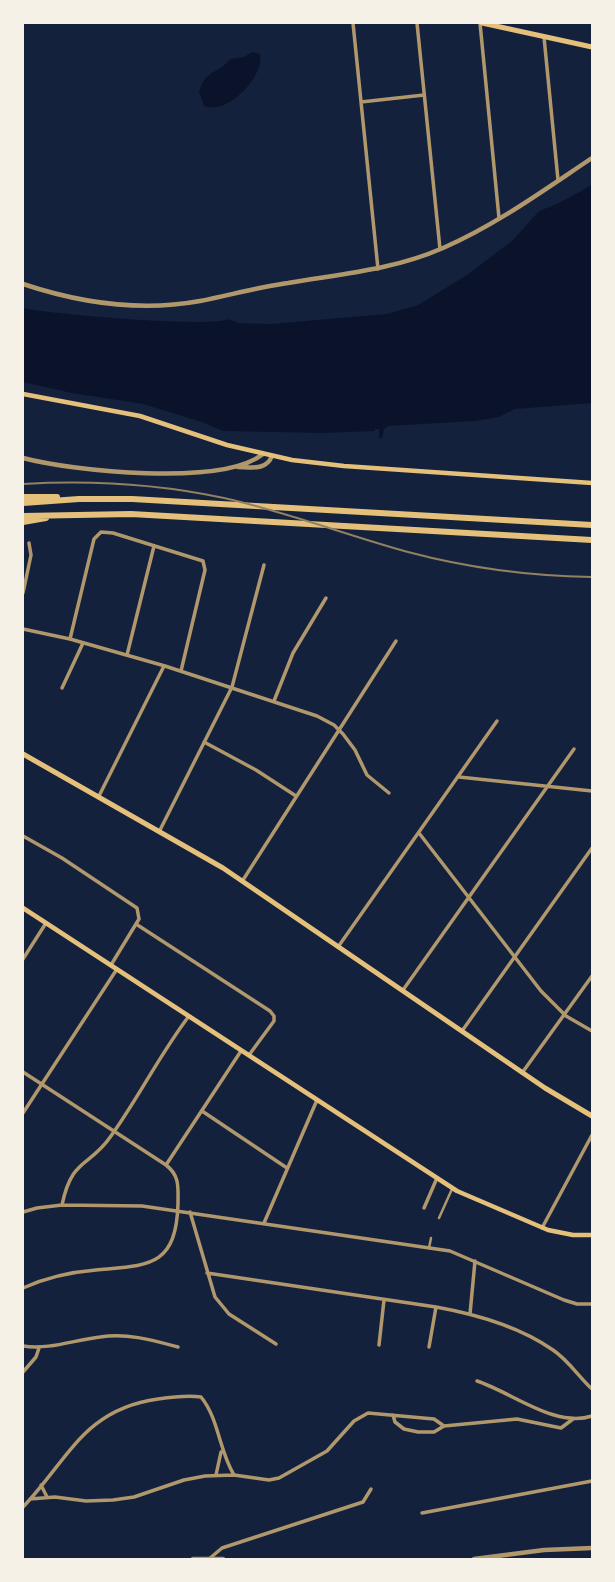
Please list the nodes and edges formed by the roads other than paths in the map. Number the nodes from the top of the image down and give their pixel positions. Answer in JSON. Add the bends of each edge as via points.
{"nodes":[{"id":1,"x":353,"y":23,"type":"edge"},
{"id":2,"x":417,"y":23,"type":"edge"},
{"id":3,"x":484,"y":23,"type":"edge"},
{"id":4,"x":544,"y":37,"type":"junction"},
{"id":5,"x":592,"y":47,"type":"edge"},
{"id":6,"x":424,"y":95,"type":"junction"},
{"id":7,"x":362,"y":102,"type":"junction"},
{"id":8,"x":592,"y":158,"type":"edge"},
{"id":9,"x":558,"y":180,"type":"junction"},
{"id":10,"x":499,"y":218,"type":"junction"},
{"id":11,"x":440,"y":249,"type":"junction"},
{"id":12,"x":378,"y":269,"type":"junction"},
{"id":13,"x":23,"y":284,"type":"edge"},
{"id":14,"x":23,"y":394,"type":"edge"},
{"id":15,"x":263,"y":454,"type":"junction"},
{"id":16,"x":272,"y":456,"type":"junction"},
{"id":17,"x":23,"y":458,"type":"edge"},
{"id":18,"x":234,"y":466,"type":"junction"},
{"id":19,"x":592,"y":483,"type":"edge"},
{"id":20,"x":23,"y":497,"type":"edge"},
{"id":21,"x":79,"y":499,"type":"junction"},
{"id":22,"x":23,"y":503,"type":"edge"},
{"id":23,"x":68,"y":514,"type":"junction"},
{"id":24,"x":23,"y":516,"type":"edge"},
{"id":25,"x":23,"y":522,"type":"edge"},
{"id":26,"x":592,"y":526,"type":"edge"},
{"id":27,"x":592,"y":540,"type":"edge"},
{"id":28,"x":29,"y":543,"type":"dead end"},
{"id":29,"x":154,"y":546,"type":"junction"},
{"id":30,"x":264,"y":565,"type":"dead end"},
{"id":31,"x":23,"y":593,"type":"edge"},
{"id":32,"x":326,"y":598,"type":"dead end"},
{"id":33,"x":23,"y":629,"type":"edge"},
{"id":34,"x":70,"y":639,"type":"junction"},
{"id":35,"x":396,"y":641,"type":"dead end"},
{"id":36,"x":83,"y":643,"type":"junction"},
{"id":37,"x":127,"y":655,"type":"junction"},
{"id":38,"x":164,"y":666,"type":"junction"},
{"id":39,"x":181,"y":671,"type":"junction"},
{"id":40,"x":232,"y":687,"type":"junction"},
{"id":41,"x":62,"y":688,"type":"dead end"},
{"id":42,"x":274,"y":701,"type":"junction"},
{"id":43,"x":497,"y":721,"type":"dead end"},
{"id":44,"x":339,"y":730,"type":"junction"},
{"id":45,"x":204,"y":742,"type":"junction"},
{"id":46,"x":574,"y":750,"type":"dead end"},
{"id":47,"x":23,"y":754,"type":"edge"},
{"id":48,"x":459,"y":777,"type":"junction"},
{"id":49,"x":549,"y":788,"type":"junction"},
{"id":50,"x":592,"y":792,"type":"edge"},
{"id":51,"x":389,"y":793,"type":"dead end"},
{"id":52,"x":99,"y":796,"type":"junction"},
{"id":53,"x":297,"y":796,"type":"junction"},
{"id":54,"x":160,"y":830,"type":"junction"},
{"id":55,"x":419,"y":833,"type":"junction"},
{"id":56,"x":23,"y":836,"type":"edge"},
{"id":57,"x":592,"y":848,"type":"edge"},
{"id":58,"x":243,"y":880,"type":"junction"},
{"id":59,"x":469,"y":898,"type":"junction"},
{"id":60,"x":23,"y":908,"type":"edge"},
{"id":61,"x":46,"y":923,"type":"junction"},
{"id":62,"x":136,"y":924,"type":"junction"},
{"id":63,"x":338,"y":947,"type":"junction"},
{"id":64,"x":514,"y":958,"type":"junction"},
{"id":65,"x":23,"y":959,"type":"edge"},
{"id":66,"x":114,"y":967,"type":"junction"},
{"id":67,"x":592,"y":976,"type":"edge"},
{"id":68,"x":403,"y":990,"type":"junction"},
{"id":69,"x":564,"y":1014,"type":"junction"},
{"id":70,"x":189,"y":1016,"type":"junction"},
{"id":71,"x":462,"y":1031,"type":"junction"},
{"id":72,"x":592,"y":1031,"type":"edge"},
{"id":73,"x":241,"y":1051,"type":"junction"},
{"id":74,"x":249,"y":1055,"type":"junction"},
{"id":75,"x":23,"y":1072,"type":"edge"},
{"id":76,"x":522,"y":1073,"type":"junction"},
{"id":77,"x":41,"y":1084,"type":"junction"},
{"id":78,"x":317,"y":1100,"type":"junction"},
{"id":79,"x":202,"y":1111,"type":"junction"},
{"id":80,"x":23,"y":1112,"type":"edge"},
{"id":81,"x":592,"y":1116,"type":"edge"},
{"id":82,"x":114,"y":1133,"type":"junction"},
{"id":83,"x":592,"y":1135,"type":"edge"},
{"id":84,"x":166,"y":1166,"type":"junction"},
{"id":85,"x":287,"y":1168,"type":"junction"},
{"id":86,"x":438,"y":1178,"type":"junction"},
{"id":87,"x":452,"y":1188,"type":"junction"},
{"id":88,"x":62,"y":1205,"type":"junction"},
{"id":89,"x":424,"y":1208,"type":"dead end"},
{"id":90,"x":178,"y":1210,"type":"junction"},
{"id":91,"x":23,"y":1212,"type":"edge"},
{"id":92,"x":190,"y":1212,"type":"junction"},
{"id":93,"x":439,"y":1217,"type":"dead end"},
{"id":94,"x":264,"y":1223,"type":"junction"},
{"id":95,"x":542,"y":1228,"type":"junction"},
{"id":96,"x":592,"y":1235,"type":"edge"},
{"id":97,"x":432,"y":1238,"type":"dead end"},
{"id":98,"x":429,"y":1248,"type":"junction"},
{"id":99,"x":475,"y":1260,"type":"junction"},
{"id":100,"x":207,"y":1273,"type":"junction"},
{"id":101,"x":23,"y":1288,"type":"edge"},
{"id":102,"x":384,"y":1300,"type":"junction"},
{"id":103,"x":592,"y":1304,"type":"edge"},
{"id":104,"x":436,"y":1307,"type":"junction"},
{"id":105,"x":470,"y":1314,"type":"junction"},
{"id":106,"x":276,"y":1344,"type":"dead end"},
{"id":107,"x":379,"y":1345,"type":"dead end"},
{"id":108,"x":23,"y":1346,"type":"edge"},
{"id":109,"x":177,"y":1347,"type":"dead end"},
{"id":110,"x":429,"y":1347,"type":"dead end"},
{"id":111,"x":39,"y":1348,"type":"junction"},
{"id":112,"x":23,"y":1373,"type":"edge"},
{"id":113,"x":477,"y":1381,"type":"dead end"},
{"id":114,"x":592,"y":1389,"type":"edge"},
{"id":115,"x":393,"y":1415,"type":"junction"},
{"id":116,"x":592,"y":1416,"type":"edge"},
{"id":117,"x":573,"y":1419,"type":"junction"},
{"id":118,"x":444,"y":1426,"type":"junction"},
{"id":119,"x":221,"y":1450,"type":"junction"},
{"id":120,"x":216,"y":1475,"type":"junction"},
{"id":121,"x":234,"y":1475,"type":"junction"},
{"id":122,"x":592,"y":1481,"type":"edge"},
{"id":123,"x":41,"y":1485,"type":"junction"},
{"id":124,"x":370,"y":1489,"type":"dead end"},
{"id":125,"x":47,"y":1497,"type":"junction"},
{"id":126,"x":30,"y":1499,"type":"junction"},
{"id":127,"x":23,"y":1507,"type":"edge"},
{"id":128,"x":422,"y":1513,"type":"dead end"},
{"id":129,"x":592,"y":1548,"type":"edge"},
{"id":130,"x":193,"y":1559,"type":"edge"},
{"id":131,"x":209,"y":1559,"type":"edge"},
{"id":132,"x":223,"y":1559,"type":"edge"},
{"id":133,"x":474,"y":1559,"type":"edge"}],
"edges":[{"from":1,"to":7,"type":"street"},
{"from":2,"to":6,"type":"street"},
{"from":3,"to":4,"type":"main road"},
{"from":3,"to":10,"type":"street"},
{"from":4,"to":5,"type":"main road"},
{"from":4,"to":9,"type":"street"},
{"from":6,"to":7,"type":"street"},
{"from":6,"to":11,"type":"street"},
{"from":7,"to":12,"type":"street"},
{"from":8,"to":9,"type":"street"},
{"from":9,"to":10,"type":"street"},
{"from":10,"to":11,"type":"street"},
{"from":11,"to":12,"type":"street"},
{"from":12,"to":13,"type":"street","via":[[164,305],[84,300]]},
{"from":14,"to":15,"type":"main road","via":[[140,416]]},
{"from":15,"to":16,"type":"main road"},
{"from":15,"to":18,"type":"street"},
{"from":16,"to":18,"type":"street","via":[[263,466]]},
{"from":16,"to":19,"type":"main road","via":[[344,466]]},
{"from":17,"to":18,"type":"street","via":[[63,467],[167,473]]},
{"from":20,"to":21,"type":"highway"},
{"from":21,"to":22,"type":"highway"},
{"from":21,"to":26,"type":"highway"},
{"from":23,"to":24,"type":"highway"},
{"from":23,"to":25,"type":"highway"},
{"from":23,"to":27,"type":"highway"},
{"from":28,"to":31,"type":"street","via":[[32,555]]},
{"from":29,"to":34,"type":"street","via":[[113,533],[97,535]]},
{"from":29,"to":37,"type":"street"},
{"from":29,"to":39,"type":"street","via":[[203,561],[205,570]]},
{"from":30,"to":40,"type":"street"},
{"from":32,"to":42,"type":"street","via":[[287,666]]},
{"from":33,"to":34,"type":"street"},
{"from":34,"to":36,"type":"street"},
{"from":35,"to":44,"type":"street"},
{"from":36,"to":37,"type":"street"},
{"from":36,"to":41,"type":"street"},
{"from":37,"to":38,"type":"street"},
{"from":38,"to":39,"type":"street"},
{"from":38,"to":52,"type":"street"},
{"from":39,"to":40,"type":"street"},
{"from":40,"to":42,"type":"street"},
{"from":40,"to":45,"type":"street"},
{"from":42,"to":44,"type":"street","via":[[317,716]]},
{"from":43,"to":48,"type":"street"},
{"from":44,"to":51,"type":"street","via":[[367,775]]},
{"from":44,"to":53,"type":"street"},
{"from":45,"to":53,"type":"street"},
{"from":45,"to":54,"type":"street"},
{"from":46,"to":49,"type":"street"},
{"from":47,"to":52,"type":"main road"},
{"from":48,"to":49,"type":"street"},
{"from":48,"to":55,"type":"street"},
{"from":49,"to":50,"type":"street"},
{"from":49,"to":59,"type":"street"},
{"from":52,"to":54,"type":"main road"},
{"from":53,"to":58,"type":"street"},
{"from":54,"to":58,"type":"main road"},
{"from":55,"to":59,"type":"street"},
{"from":55,"to":63,"type":"street"},
{"from":56,"to":62,"type":"street","via":[[131,903],[140,914]]},
{"from":57,"to":64,"type":"street"},
{"from":58,"to":63,"type":"main road"},
{"from":59,"to":64,"type":"street"},
{"from":59,"to":68,"type":"street"},
{"from":60,"to":61,"type":"main road"},
{"from":61,"to":65,"type":"street"},
{"from":61,"to":66,"type":"main road"},
{"from":62,"to":66,"type":"street"},
{"from":62,"to":74,"type":"street","via":[[270,1011],[274,1021]]},
{"from":63,"to":68,"type":"main road","via":[[375,976]]},
{"from":64,"to":69,"type":"street"},
{"from":64,"to":71,"type":"street"},
{"from":66,"to":70,"type":"main road"},
{"from":66,"to":77,"type":"street"},
{"from":67,"to":69,"type":"street"},
{"from":68,"to":71,"type":"main road"},
{"from":69,"to":72,"type":"street"},
{"from":69,"to":76,"type":"street"},
{"from":70,"to":73,"type":"main road"},
{"from":70,"to":82,"type":"street"},
{"from":71,"to":76,"type":"main road"},
{"from":73,"to":74,"type":"main road"},
{"from":73,"to":79,"type":"street"},
{"from":74,"to":78,"type":"main road"},
{"from":75,"to":77,"type":"street"},
{"from":76,"to":81,"type":"main road"},
{"from":77,"to":80,"type":"street"},
{"from":77,"to":82,"type":"street"},
{"from":78,"to":85,"type":"street"},
{"from":78,"to":86,"type":"main road"},
{"from":79,"to":84,"type":"street"},
{"from":79,"to":85,"type":"street"},
{"from":82,"to":84,"type":"street"},
{"from":82,"to":88,"type":"street","via":[[74,1170]]},
{"from":83,"to":95,"type":"street"},
{"from":84,"to":90,"type":"street","via":[[178,1178]]},
{"from":85,"to":94,"type":"street"},
{"from":86,"to":87,"type":"main road"},
{"from":86,"to":89,"type":"street"},
{"from":87,"to":93,"type":"street"},
{"from":87,"to":95,"type":"main road"},
{"from":88,"to":90,"type":"street"},
{"from":88,"to":91,"type":"street"},
{"from":90,"to":92,"type":"street"},
{"from":90,"to":101,"type":"street","via":[[169,1245],[145,1265],[80,1272]]},
{"from":92,"to":94,"type":"street"},
{"from":92,"to":100,"type":"street"},
{"from":94,"to":98,"type":"street"},
{"from":95,"to":96,"type":"main road"},
{"from":97,"to":98,"type":"street"},
{"from":98,"to":99,"type":"street"},
{"from":99,"to":103,"type":"street","via":[[564,1300]]},
{"from":99,"to":105,"type":"street"},
{"from":100,"to":102,"type":"street"},
{"from":100,"to":106,"type":"street","via":[[215,1297],[229,1314]]},
{"from":102,"to":104,"type":"street"},
{"from":102,"to":107,"type":"street"},
{"from":104,"to":105,"type":"street"},
{"from":104,"to":110,"type":"street"},
{"from":105,"to":114,"type":"street","via":[[545,1345]]},
{"from":108,"to":111,"type":"street"},
{"from":109,"to":111,"type":"street","via":[[125,1335]]},
{"from":111,"to":112,"type":"street"},
{"from":113,"to":117,"type":"street","via":[[542,1411]]},
{"from":115,"to":118,"type":"street","via":[[434,1419]]},
{"from":115,"to":118,"type":"street","via":[[404,1429],[434,1432]]},
{"from":115,"to":121,"type":"street","via":[[363,1415],[327,1451],[279,1478]]},
{"from":116,"to":117,"type":"street"},
{"from":117,"to":118,"type":"street","via":[[561,1428],[517,1419]]},
{"from":119,"to":120,"type":"street"},
{"from":119,"to":121,"type":"street"},
{"from":119,"to":123,"type":"street","via":[[211,1413],[201,1398],[137,1402],[111,1414],[74,1444]]},
{"from":120,"to":121,"type":"street"},
{"from":120,"to":125,"type":"street","via":[[113,1500]]},
{"from":122,"to":128,"type":"street"},
{"from":123,"to":125,"type":"street"},
{"from":123,"to":126,"type":"street"},
{"from":124,"to":131,"type":"street","via":[[363,1502],[222,1548]]},
{"from":125,"to":126,"type":"street"},
{"from":126,"to":127,"type":"street"},
{"from":129,"to":133,"type":"street"},
{"from":130,"to":131,"type":"street"},
{"from":131,"to":132,"type":"street"}]}
